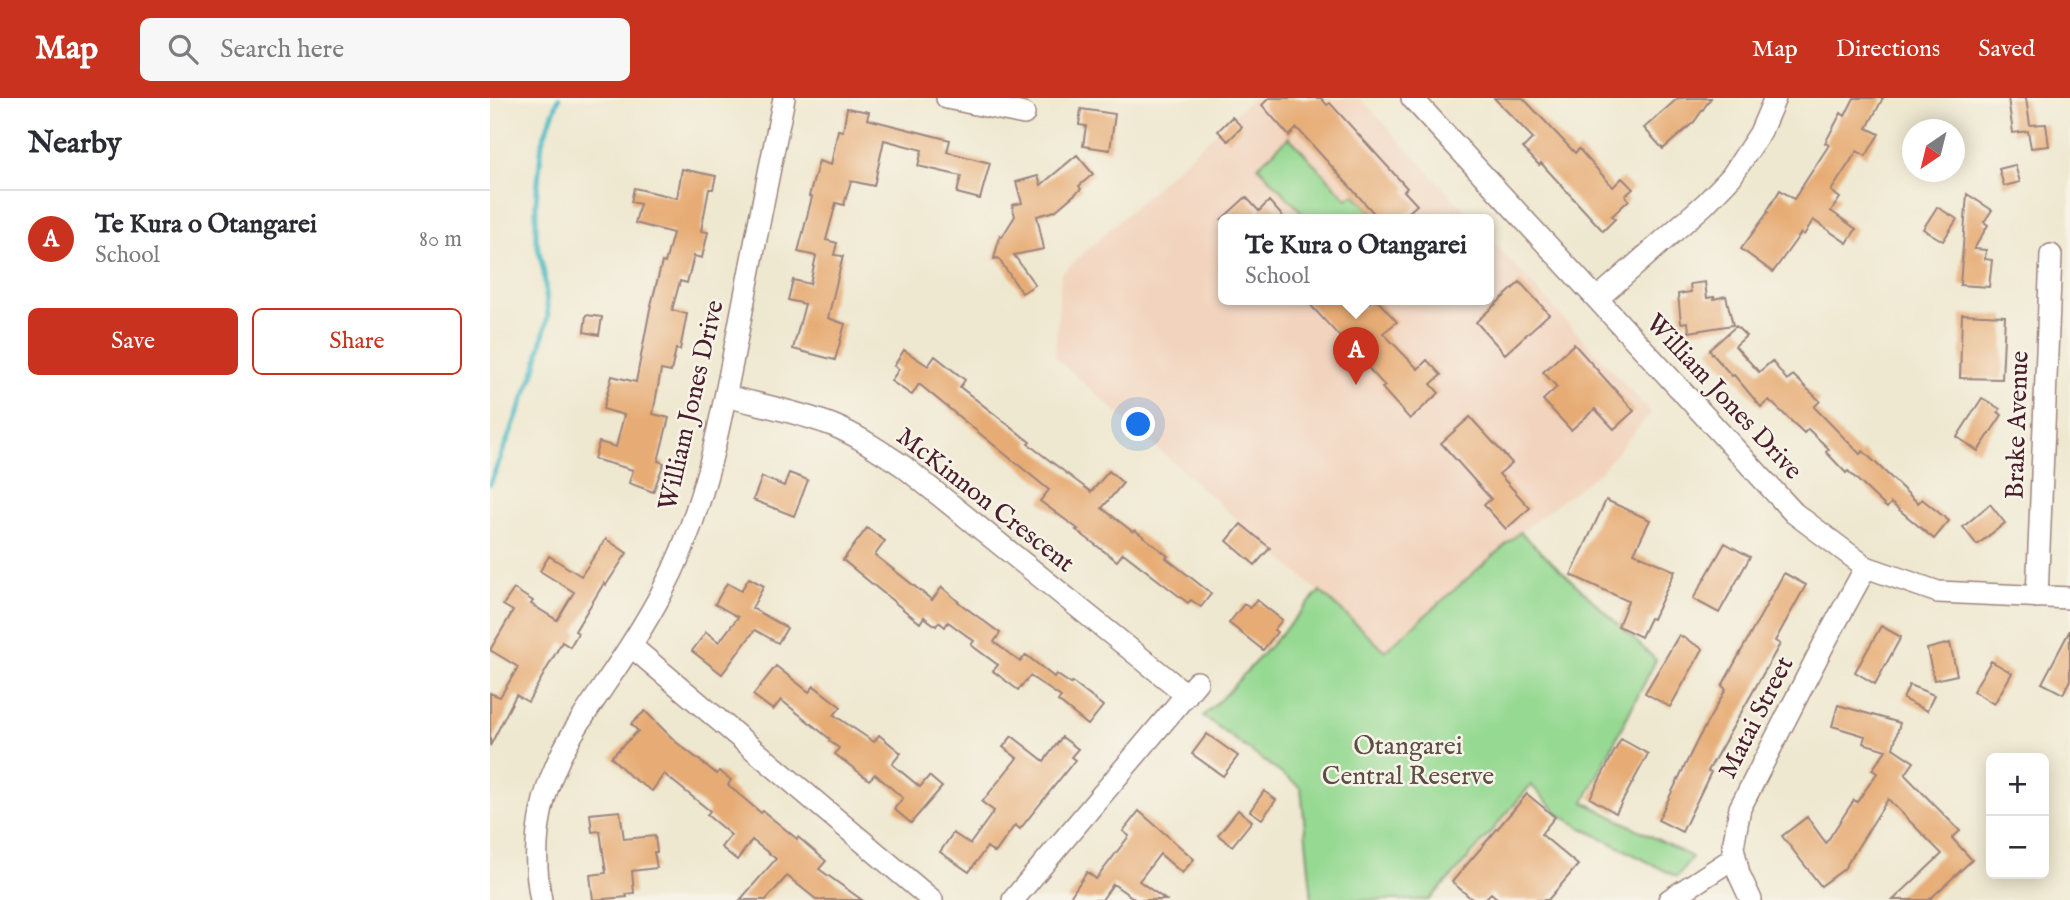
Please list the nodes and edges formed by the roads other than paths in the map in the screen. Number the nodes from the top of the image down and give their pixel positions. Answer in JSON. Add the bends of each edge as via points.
{"nodes":[{"id":1,"x":784,"y":98,"type":"edge"},
{"id":2,"x":947,"y":98,"type":"edge"},
{"id":3,"x":1412,"y":98,"type":"edge"},
{"id":4,"x":1774,"y":98,"type":"edge"},
{"id":5,"x":1024,"y":114,"type":"dead end"},
{"id":6,"x":2051,"y":255,"type":"dead end"},
{"id":7,"x":1597,"y":299,"type":"junction"},
{"id":8,"x":726,"y":396,"type":"junction"},
{"id":9,"x":1866,"y":566,"type":"junction"},
{"id":10,"x":2037,"y":597,"type":"junction"},
{"id":11,"x":2070,"y":598,"type":"edge"},
{"id":12,"x":631,"y":646,"type":"junction"},
{"id":13,"x":1735,"y":858,"type":"junction"},
{"id":14,"x":541,"y":900,"type":"edge"},
{"id":15,"x":932,"y":900,"type":"edge"},
{"id":16,"x":1013,"y":900,"type":"edge"},
{"id":17,"x":1669,"y":900,"type":"edge"},
{"id":18,"x":1751,"y":900,"type":"edge"}],
"edges":[{"from":1,"to":8,"type":"street","name":"William Jones Drive"},
{"from":2,"to":5,"type":"street"},
{"from":3,"to":7,"type":"street","name":"William Jones Drive"},
{"from":4,"to":7,"type":"street","via":[[1760,133],[1731,177]]},
{"from":6,"to":10,"type":"street","name":"Brake Avenue"},
{"from":7,"to":9,"type":"street","name":"William Jones Drive","via":[[1794,513]]},
{"from":8,"to":12,"type":"street","name":"William Jones Drive","via":[[706,484],[684,546]]},
{"from":8,"to":16,"type":"street","name":"McKinnon Crescent","via":[[832,426],[870,444],[1192,688]]},
{"from":9,"to":10,"type":"street","name":"William Jones Drive","via":[[1938,592]]},
{"from":9,"to":13,"type":"street","name":"Matai Street","via":[[1740,808]]},
{"from":10,"to":11,"type":"street","name":"William Jones Drive"},
{"from":12,"to":14,"type":"street","name":"William Jones Drive","via":[[585,714],[552,775],[536,840]]},
{"from":12,"to":15,"type":"street"},
{"from":13,"to":17,"type":"street"},
{"from":13,"to":18,"type":"street","name":"Matai Street"}]}
